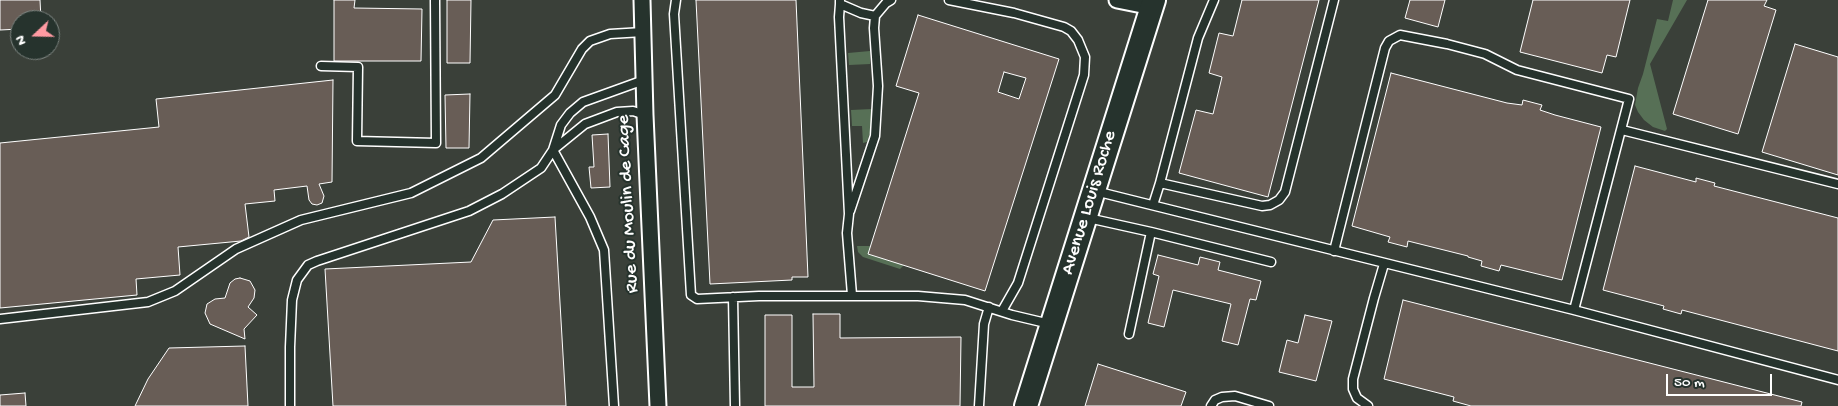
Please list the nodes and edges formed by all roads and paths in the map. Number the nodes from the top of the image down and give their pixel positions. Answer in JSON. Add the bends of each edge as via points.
{"nodes":[{"id":1,"x":435,"y":0,"type":"edge"},
{"id":2,"x":642,"y":0,"type":"edge"},
{"id":3,"x":676,"y":0,"type":"edge"},
{"id":4,"x":891,"y":0,"type":"edge"},
{"id":5,"x":949,"y":0,"type":"edge"},
{"id":6,"x":1118,"y":0,"type":"edge"},
{"id":7,"x":1214,"y":0,"type":"edge"},
{"id":8,"x":1334,"y":0,"type":"edge"},
{"id":9,"x":840,"y":2,"type":"edge"},
{"id":10,"x":1153,"y":4,"type":"edge"},
{"id":11,"x":875,"y":16,"type":"junction"},
{"id":12,"x":643,"y":32,"type":"junction"},
{"id":13,"x":321,"y":66,"type":"dead end"},
{"id":14,"x":644,"y":80,"type":"junction"},
{"id":15,"x":645,"y":115,"type":"junction"},
{"id":16,"x":1622,"y":130,"type":"junction"},
{"id":17,"x":553,"y":150,"type":"junction"},
{"id":18,"x":1160,"y":183,"type":"junction"},
{"id":19,"x":1838,"y":184,"type":"edge"},
{"id":20,"x":1093,"y":191,"type":"junction"},
{"id":21,"x":1152,"y":205,"type":"junction"},
{"id":22,"x":849,"y":214,"type":"junction"},
{"id":23,"x":1086,"y":218,"type":"junction"},
{"id":24,"x":1151,"y":232,"type":"junction"},
{"id":25,"x":1334,"y":251,"type":"junction"},
{"id":26,"x":1271,"y":262,"type":"dead end"},
{"id":27,"x":1384,"y":264,"type":"junction"},
{"id":28,"x":852,"y":295,"type":"junction"},
{"id":29,"x":733,"y":297,"type":"junction"},
{"id":30,"x":989,"y":307,"type":"junction"},
{"id":31,"x":1574,"y":310,"type":"junction"},
{"id":32,"x":1002,"y":311,"type":"junction"},
{"id":33,"x":0,"y":319,"type":"edge"},
{"id":34,"x":1052,"y":324,"type":"junction"},
{"id":35,"x":1129,"y":334,"type":"dead end"},
{"id":36,"x":1838,"y":380,"type":"edge"},
{"id":37,"x":290,"y":406,"type":"edge"},
{"id":38,"x":614,"y":406,"type":"edge"},
{"id":39,"x":658,"y":406,"type":"edge"},
{"id":40,"x":735,"y":406,"type":"edge"},
{"id":41,"x":979,"y":406,"type":"edge"},
{"id":42,"x":1026,"y":406,"type":"edge"},
{"id":43,"x":1211,"y":406,"type":"edge"},
{"id":44,"x":1269,"y":406,"type":"edge"},
{"id":45,"x":1368,"y":406,"type":"edge"}],
"edges":[{"from":1,"to":13,"type":"lane","via":[[436,144],[357,141],[358,67]]},
{"from":2,"to":12,"type":"street","name":"Rue du Moulin de Cage"},
{"from":3,"to":29,"type":"lane","via":[[674,14],[689,291],[697,298]]},
{"from":4,"to":11,"type":"lane"},
{"from":5,"to":32,"type":"lane","via":[[1064,27],[1072,31],[1085,57],[1084,76],[1018,283]]},
{"from":6,"to":10,"type":"street"},
{"from":7,"to":18,"type":"lane","via":[[1198,38]]},
{"from":8,"to":18,"type":"lane","via":[[1285,192],[1279,200],[1262,206]]},
{"from":9,"to":11,"type":"lane"},
{"from":9,"to":22,"type":"lane"},
{"from":10,"to":20,"type":"main road","name":"Avenue Louis Roche"},
{"from":11,"to":22,"type":"lane","via":[[876,136]]},
{"from":12,"to":14,"type":"street","name":"Rue du Moulin de Cage"},
{"from":12,"to":33,"type":"lane","via":[[610,34],[590,41],[555,95],[481,158],[411,193],[301,220],[236,249],[175,292],[148,302]]},
{"from":14,"to":15,"type":"street","name":"Rue du Moulin de Cage"},
{"from":14,"to":17,"type":"lane","via":[[583,102],[561,126]]},
{"from":15,"to":17,"type":"lane","via":[[617,112],[594,120]]},
{"from":15,"to":39,"type":"street","name":"Rue du Moulin de Cage"},
{"from":16,"to":19,"type":"lane"},
{"from":16,"to":25,"type":"lane","via":[[1629,98],[1518,70],[1485,54],[1447,44],[1400,35],[1394,37],[1385,48]]},
{"from":16,"to":31,"type":"lane"},
{"from":17,"to":37,"type":"lane","via":[[541,168],[469,211],[308,266],[297,280],[292,300]]},
{"from":17,"to":38,"type":"lane","via":[[590,217],[604,250]]},
{"from":18,"to":21,"type":"lane"},
{"from":20,"to":21,"type":"lane"},
{"from":20,"to":23,"type":"main road","name":"Avenue Louis Roche"},
{"from":21,"to":25,"type":"lane"},
{"from":22,"to":28,"type":"lane","via":[[847,233]]},
{"from":23,"to":24,"type":"lane"},
{"from":23,"to":34,"type":"main road","name":"Avenue Louis Roche"},
{"from":24,"to":26,"type":"lane"},
{"from":24,"to":35,"type":"lane"},
{"from":25,"to":27,"type":"lane"},
{"from":27,"to":31,"type":"lane"},
{"from":27,"to":45,"type":"lane","via":[[1353,379],[1357,398]]},
{"from":28,"to":29,"type":"lane"},
{"from":28,"to":30,"type":"lane","via":[[965,300]]},
{"from":29,"to":40,"type":"lane"},
{"from":30,"to":32,"type":"lane"},
{"from":30,"to":41,"type":"lane","via":[[984,324]]},
{"from":31,"to":36,"type":"lane"},
{"from":32,"to":34,"type":"lane"},
{"from":34,"to":42,"type":"main road","name":"Avenue Louis Roche"},
{"from":43,"to":44,"type":"lane","via":[[1222,397],[1235,396]]}]}
